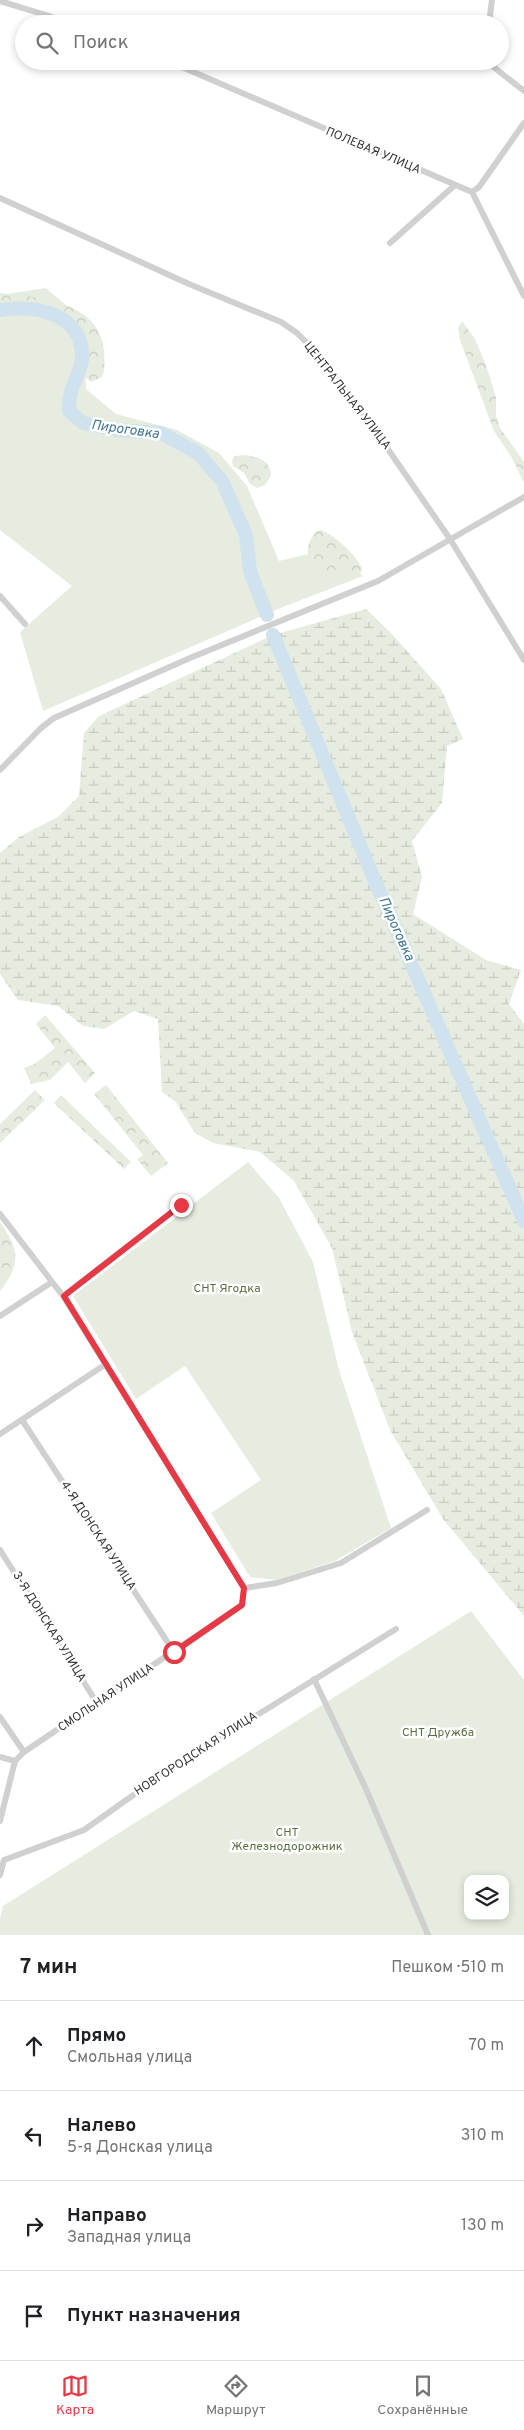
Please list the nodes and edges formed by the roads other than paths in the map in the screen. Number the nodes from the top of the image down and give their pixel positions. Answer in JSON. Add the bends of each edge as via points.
{"nodes":[{"id":1,"x":0,"y":0,"type":"edge"},
{"id":2,"x":492,"y":0,"type":"edge"},
{"id":3,"x":47,"y":15,"type":"edge"},
{"id":4,"x":490,"y":15,"type":"edge"},
{"id":5,"x":188,"y":70,"type":"edge"},
{"id":6,"x":497,"y":70,"type":"edge"},
{"id":7,"x":524,"y":91,"type":"edge"},
{"id":8,"x":524,"y":123,"type":"edge"},
{"id":9,"x":455,"y":185,"type":"junction"},
{"id":10,"x":472,"y":192,"type":"junction"},
{"id":11,"x":0,"y":198,"type":"edge"},
{"id":12,"x":390,"y":243,"type":"dead end"},
{"id":13,"x":524,"y":296,"type":"edge"},
{"id":14,"x":524,"y":498,"type":"edge"},
{"id":15,"x":450,"y":539,"type":"junction"},
{"id":16,"x":0,"y":596,"type":"edge"},
{"id":17,"x":25,"y":624,"type":"dead end"},
{"id":18,"x":524,"y":660,"type":"edge"},
{"id":19,"x":0,"y":770,"type":"edge"},
{"id":20,"x":181,"y":1205,"type":"dead end"},
{"id":21,"x":0,"y":1214,"type":"edge"},
{"id":22,"x":52,"y":1282,"type":"junction"},
{"id":23,"x":64,"y":1296,"type":"junction"},
{"id":24,"x":0,"y":1316,"type":"edge"},
{"id":25,"x":106,"y":1364,"type":"junction"},
{"id":26,"x":22,"y":1420,"type":"junction"},
{"id":27,"x":0,"y":1434,"type":"edge"},
{"id":28,"x":427,"y":1510,"type":"dead end"},
{"id":29,"x":0,"y":1550,"type":"edge"},
{"id":30,"x":244,"y":1588,"type":"junction"},
{"id":31,"x":396,"y":1629,"type":"dead end"},
{"id":32,"x":174,"y":1652,"type":"junction"},
{"id":33,"x":314,"y":1679,"type":"junction"},
{"id":34,"x":97,"y":1703,"type":"junction"},
{"id":35,"x":0,"y":1717,"type":"edge"},
{"id":36,"x":24,"y":1752,"type":"junction"},
{"id":37,"x":0,"y":1757,"type":"edge"},
{"id":38,"x":15,"y":1761,"type":"junction"},
{"id":39,"x":0,"y":1821,"type":"edge"},
{"id":40,"x":2,"y":1859,"type":"edge"},
{"id":41,"x":0,"y":1875,"type":"edge"},
{"id":42,"x":428,"y":1935,"type":"edge"}],
"edges":[{"from":1,"to":3,"type":"street"},
{"from":2,"to":4,"type":"street"},
{"from":5,"to":9,"type":"street","name":"ПОЛЕВАЯ УЛИЦА"},
{"from":6,"to":7,"type":"street"},
{"from":8,"to":10,"type":"street","via":[[479,187]]},
{"from":9,"to":10,"type":"street","name":"ПОЛЕВАЯ УЛИЦА"},
{"from":9,"to":12,"type":"street"},
{"from":10,"to":13,"type":"street"},
{"from":11,"to":15,"type":"street","name":"ЦЕНТРАЛЬНАЯ УЛИЦА","via":[[281,322],[297,333],[315,351],[383,442]]},
{"from":14,"to":15,"type":"street"},
{"from":15,"to":18,"type":"street","name":"ЦЕНТРАЛЬНАЯ УЛИЦА"},
{"from":15,"to":19,"type":"street","via":[[378,582],[190,658],[54,718]]},
{"from":16,"to":17,"type":"street"},
{"from":20,"to":23,"type":"street"},
{"from":21,"to":22,"type":"street"},
{"from":22,"to":23,"type":"street"},
{"from":22,"to":24,"type":"street"},
{"from":23,"to":25,"type":"street"},
{"from":25,"to":26,"type":"street"},
{"from":25,"to":30,"type":"street"},
{"from":26,"to":27,"type":"street"},
{"from":26,"to":32,"type":"street","name":"4-Я ДОНСКАЯ УЛИЦА"},
{"from":28,"to":30,"type":"street","via":[[341,1563],[277,1583]]},
{"from":29,"to":34,"type":"street","name":"3-Я ДОНСКАЯ УЛИЦА"},
{"from":30,"to":32,"type":"street","name":"СМОЛЬНАЯ УЛИЦА","via":[[242,1605]]},
{"from":31,"to":33,"type":"street","name":"НОВГОРОДСКАЯ УЛИЦА"},
{"from":32,"to":34,"type":"street","name":"СМОЛЬНАЯ УЛИЦА"},
{"from":33,"to":40,"type":"street","name":"НОВГОРОДСКАЯ УЛИЦА","via":[[170,1769],[84,1830]]},
{"from":33,"to":42,"type":"street","via":[[366,1789]]},
{"from":34,"to":36,"type":"street","name":"СМОЛЬНАЯ УЛИЦА"},
{"from":35,"to":36,"type":"street"},
{"from":36,"to":38,"type":"street","name":"СМОЛЬНАЯ УЛИЦА"},
{"from":37,"to":38,"type":"street"},
{"from":38,"to":39,"type":"street"},
{"from":40,"to":41,"type":"street","name":"НОВГОРОДСКАЯ УЛИЦА"}]}
